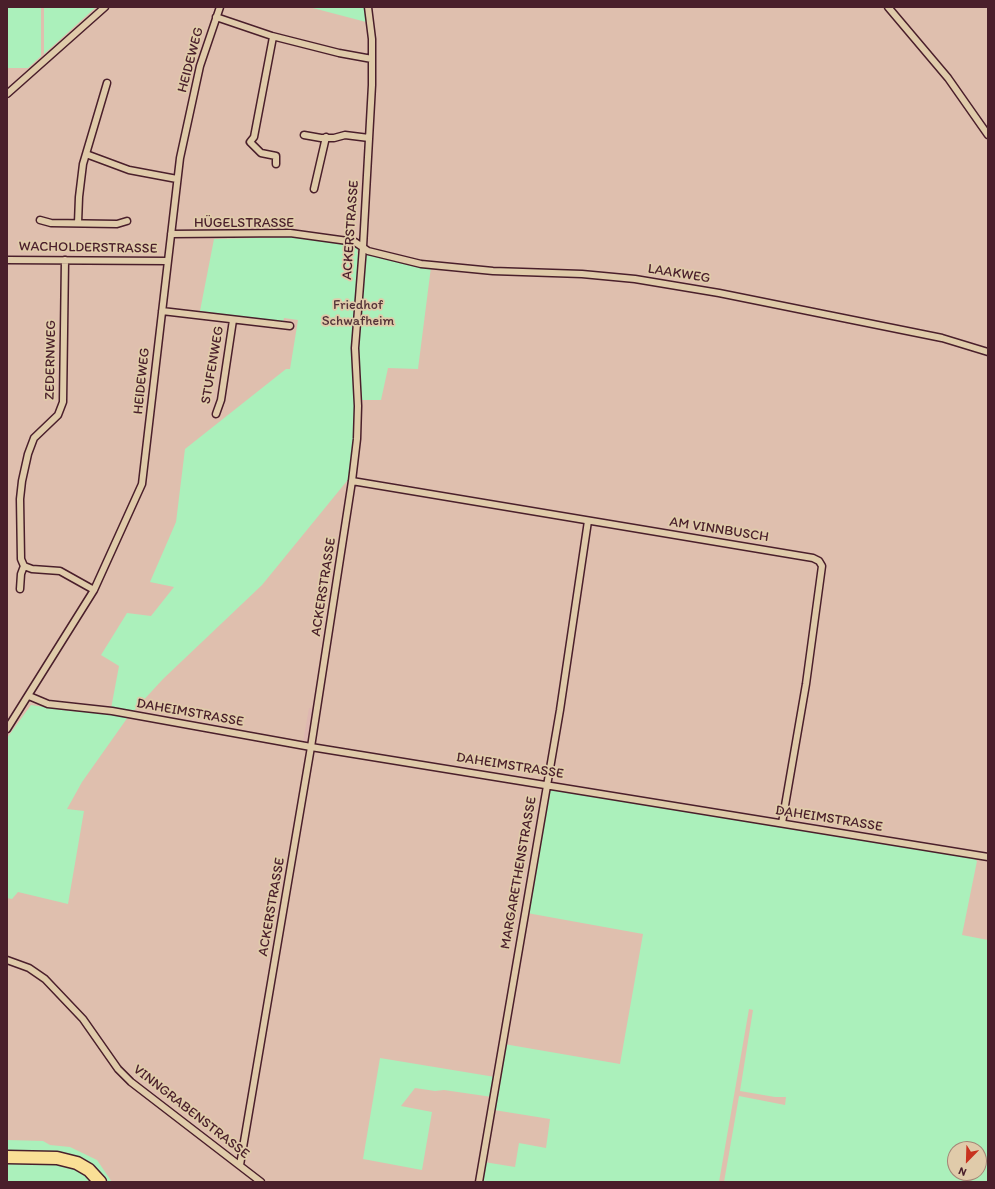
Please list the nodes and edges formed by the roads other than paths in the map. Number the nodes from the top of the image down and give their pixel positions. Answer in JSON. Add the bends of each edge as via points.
{"nodes":[{"id":1,"x":105,"y":7,"type":"edge"},
{"id":2,"x":220,"y":7,"type":"edge"},
{"id":3,"x":368,"y":7,"type":"edge"},
{"id":4,"x":888,"y":7,"type":"edge"},
{"id":5,"x":216,"y":17,"type":"junction"},
{"id":6,"x":274,"y":37,"type":"junction"},
{"id":7,"x":372,"y":59,"type":"junction"},
{"id":8,"x":107,"y":83,"type":"dead end"},
{"id":9,"x":7,"y":94,"type":"edge"},
{"id":10,"x":304,"y":135,"type":"dead end"},
{"id":11,"x":988,"y":135,"type":"edge"},
{"id":12,"x":326,"y":137,"type":"junction"},
{"id":13,"x":369,"y":138,"type":"junction"},
{"id":14,"x":86,"y":154,"type":"junction"},
{"id":15,"x":276,"y":164,"type":"dead end"},
{"id":16,"x":177,"y":179,"type":"junction"},
{"id":17,"x":314,"y":189,"type":"dead end"},
{"id":18,"x":40,"y":220,"type":"dead end"},
{"id":19,"x":127,"y":221,"type":"dead end"},
{"id":20,"x":78,"y":223,"type":"junction"},
{"id":21,"x":171,"y":234,"type":"junction"},
{"id":22,"x":363,"y":247,"type":"junction"},
{"id":23,"x":7,"y":260,"type":"edge"},
{"id":24,"x":65,"y":260,"type":"junction"},
{"id":25,"x":168,"y":261,"type":"junction"},
{"id":26,"x":162,"y":311,"type":"junction"},
{"id":27,"x":233,"y":320,"type":"junction"},
{"id":28,"x":290,"y":326,"type":"dead end"},
{"id":29,"x":988,"y":352,"type":"edge"},
{"id":30,"x":216,"y":414,"type":"dead end"},
{"id":31,"x":352,"y":481,"type":"junction"},
{"id":32,"x":588,"y":521,"type":"junction"},
{"id":33,"x":24,"y":566,"type":"junction"},
{"id":34,"x":20,"y":589,"type":"dead end"},
{"id":35,"x":94,"y":590,"type":"junction"},
{"id":36,"x":29,"y":696,"type":"junction"},
{"id":37,"x":7,"y":729,"type":"edge"},
{"id":38,"x":311,"y":747,"type":"junction"},
{"id":39,"x":546,"y":784,"type":"junction"},
{"id":40,"x":782,"y":823,"type":"junction"},
{"id":41,"x":988,"y":857,"type":"edge"},
{"id":42,"x":7,"y":960,"type":"edge"},
{"id":43,"x":7,"y":1157,"type":"edge"},
{"id":44,"x":240,"y":1165,"type":"junction"},
{"id":45,"x":100,"y":1182,"type":"edge"},
{"id":46,"x":261,"y":1182,"type":"edge"},
{"id":47,"x":480,"y":1182,"type":"edge"}],
"edges":[{"from":1,"to":9,"type":"street"},
{"from":2,"to":5,"type":"street","name":"HEIDEWEG"},
{"from":3,"to":7,"type":"street","name":"ACKERSTRASSE"},
{"from":4,"to":11,"type":"street","via":[[948,78]]},
{"from":5,"to":6,"type":"street"},
{"from":5,"to":16,"type":"street","name":"HEIDEWEG","via":[[200,66]]},
{"from":6,"to":7,"type":"street"},
{"from":6,"to":15,"type":"street","via":[[254,137],[250,142],[261,153],[276,156]]},
{"from":7,"to":13,"type":"street","name":"ACKERSTRASSE"},
{"from":8,"to":14,"type":"street"},
{"from":10,"to":12,"type":"street"},
{"from":12,"to":13,"type":"street","via":[[345,135]]},
{"from":12,"to":17,"type":"street"},
{"from":13,"to":22,"type":"street","name":"ACKERSTRASSE"},
{"from":14,"to":16,"type":"street","via":[[129,170]]},
{"from":14,"to":20,"type":"street","via":[[82,164]]},
{"from":16,"to":21,"type":"street","name":"HEIDEWEG"},
{"from":18,"to":20,"type":"street","via":[[51,223]]},
{"from":19,"to":20,"type":"street","via":[[117,224]]},
{"from":21,"to":22,"type":"street","name":"HÜGELSTRASSE","via":[[290,233],[355,242]]},
{"from":21,"to":25,"type":"street","name":"HEIDEWEG"},
{"from":22,"to":29,"type":"street","name":"LAAKWEG","via":[[368,251],[420,264],[493,271],[605,276],[719,293],[942,338]]},
{"from":22,"to":31,"type":"street","name":"ACKERSTRASSE","via":[[355,348],[358,406]]},
{"from":23,"to":24,"type":"street","name":"WACHOLDERSTRASSE"},
{"from":24,"to":25,"type":"street","name":"WACHOLDERSTRASSE"},
{"from":24,"to":33,"type":"street","name":"ZEDERNWEG","via":[[63,402],[58,415],[34,438],[22,481],[19,542],[20,559]]},
{"from":25,"to":26,"type":"street","name":"HEIDEWEG"},
{"from":26,"to":27,"type":"street","name":"STUFENWEG"},
{"from":26,"to":35,"type":"street","name":"HEIDEWEG","via":[[142,484]]},
{"from":27,"to":28,"type":"street","name":"STUFENWEG"},
{"from":27,"to":30,"type":"street","name":"STUFENWEG","via":[[221,400]]},
{"from":31,"to":32,"type":"street","name":"AM VINNBUSCH"},
{"from":31,"to":38,"type":"street","name":"ACKERSTRASSE"},
{"from":32,"to":39,"type":"street","name":"MARGARETHENSTRASSE","via":[[560,710]]},
{"from":32,"to":40,"type":"street","name":"AM VINNBUSCH","via":[[819,561],[822,566],[808,669]]},
{"from":33,"to":34,"type":"street","name":"ZEDERNWEG"},
{"from":33,"to":35,"type":"street","via":[[60,571]]},
{"from":35,"to":36,"type":"street","name":"HEIDEWEG"},
{"from":36,"to":37,"type":"street","name":"HEIDEWEG"},
{"from":36,"to":38,"type":"street","name":"DAHEIMSTRASSE","via":[[48,704],[112,711]]},
{"from":38,"to":39,"type":"street","name":"DAHEIMSTRASSE"},
{"from":38,"to":44,"type":"street","name":"ACKERSTRASSE"},
{"from":39,"to":40,"type":"street","name":"DAHEIMSTRASSE"},
{"from":39,"to":47,"type":"street","name":"MARGARETHENSTRASSE"},
{"from":40,"to":41,"type":"street","name":"DAHEIMSTRASSE"},
{"from":42,"to":44,"type":"street","name":"VINNGRABENSTRASSE","via":[[29,968],[45,979],[83,1019],[118,1069],[131,1082]]},
{"from":43,"to":45,"type":"highway","via":[[56,1158],[77,1163],[89,1170]]},
{"from":44,"to":46,"type":"street","name":"VINNGRABENSTRASSE"}]}
